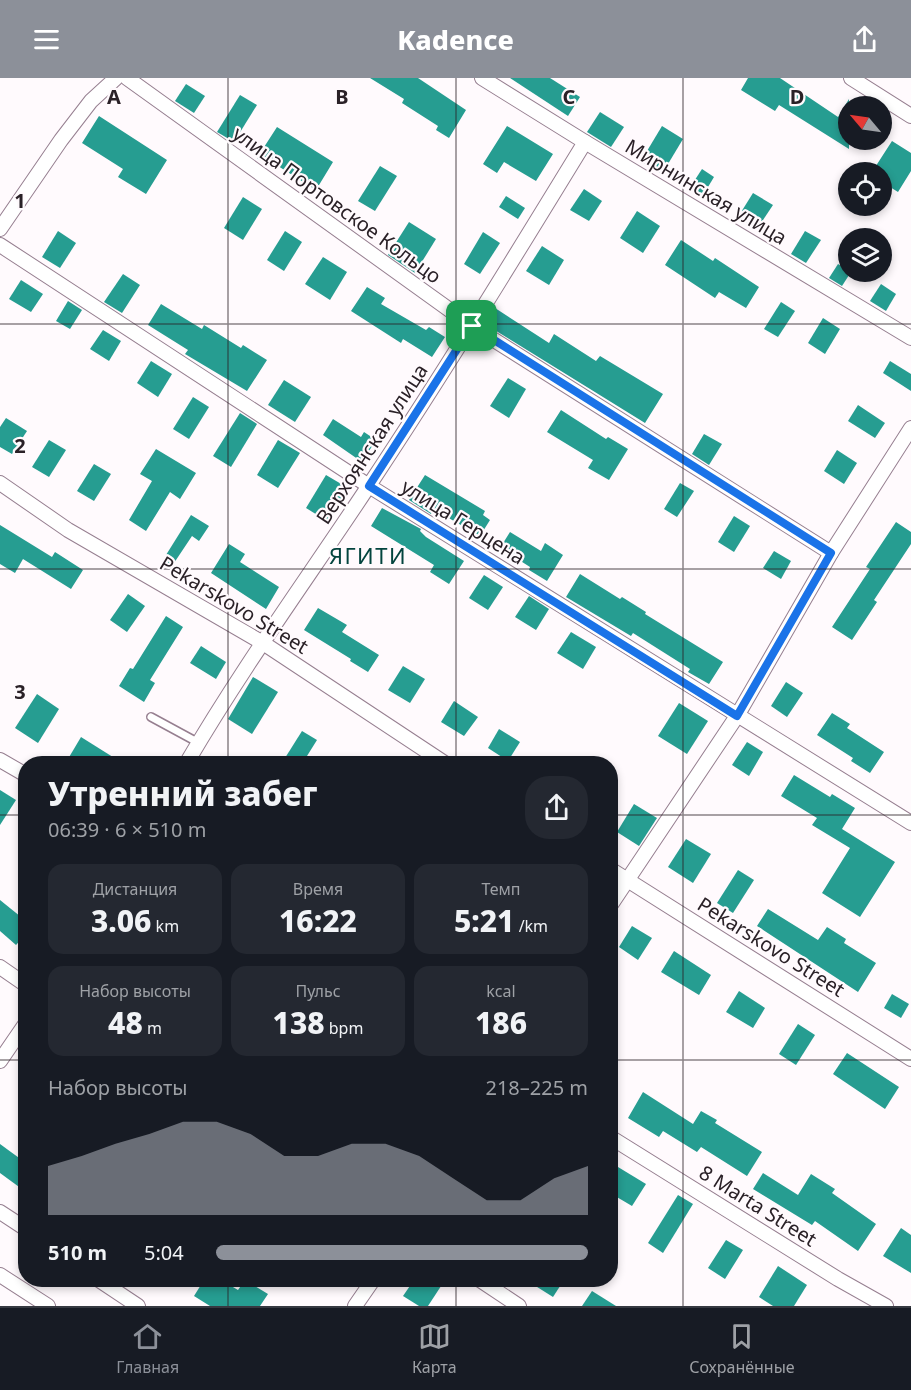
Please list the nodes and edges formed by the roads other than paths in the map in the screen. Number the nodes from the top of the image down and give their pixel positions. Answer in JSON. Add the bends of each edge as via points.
{"nodes":[{"id":1,"x":116,"y":78,"type":"edge"},
{"id":2,"x":127,"y":78,"type":"edge"},
{"id":3,"x":482,"y":78,"type":"edge"},
{"id":4,"x":851,"y":78,"type":"edge"},
{"id":5,"x":911,"y":116,"type":"edge"},
{"id":6,"x":585,"y":142,"type":"junction"},
{"id":7,"x":0,"y":229,"type":"edge"},
{"id":8,"x":0,"y":245,"type":"edge"},
{"id":9,"x":472,"y":326,"type":"junction"},
{"id":10,"x":911,"y":338,"type":"edge"},
{"id":11,"x":911,"y":428,"type":"edge"},
{"id":12,"x":0,"y":483,"type":"edge"},
{"id":13,"x":369,"y":486,"type":"junction"},
{"id":14,"x":831,"y":553,"type":"junction"},
{"id":15,"x":263,"y":643,"type":"junction"},
{"id":16,"x":737,"y":716,"type":"junction"},
{"id":17,"x":151,"y":717,"type":"dead end"},
{"id":18,"x":199,"y":742,"type":"junction"},
{"id":19,"x":191,"y":756,"type":"edge"},
{"id":20,"x":434,"y":756,"type":"edge"},
{"id":21,"x":0,"y":760,"type":"edge"},
{"id":22,"x":18,"y":770,"type":"edge"},
{"id":23,"x":911,"y":823,"type":"edge"},
{"id":24,"x":618,"y":874,"type":"edge"},
{"id":25,"x":627,"y":879,"type":"junction"},
{"id":26,"x":618,"y":893,"type":"edge"},
{"id":27,"x":0,"y":967,"type":"edge"},
{"id":28,"x":18,"y":979,"type":"edge"},
{"id":29,"x":18,"y":1035,"type":"edge"},
{"id":30,"x":911,"y":1059,"type":"edge"},
{"id":31,"x":0,"y":1061,"type":"edge"},
{"id":32,"x":618,"y":1142,"type":"edge"},
{"id":33,"x":0,"y":1212,"type":"edge"},
{"id":34,"x":18,"y":1224,"type":"edge"},
{"id":35,"x":0,"y":1275,"type":"edge"},
{"id":36,"x":18,"y":1287,"type":"edge"},
{"id":37,"x":19,"y":1287,"type":"edge"},
{"id":38,"x":110,"y":1287,"type":"edge"},
{"id":39,"x":368,"y":1287,"type":"edge"},
{"id":40,"x":490,"y":1287,"type":"edge"},
{"id":41,"x":48,"y":1306,"type":"edge"},
{"id":42,"x":138,"y":1306,"type":"edge"},
{"id":43,"x":355,"y":1306,"type":"edge"},
{"id":44,"x":519,"y":1306,"type":"edge"},
{"id":45,"x":886,"y":1306,"type":"edge"}],
"edges":[{"from":1,"to":7,"type":"street","via":[[91,101],[67,132]]},
{"from":2,"to":9,"type":"street","name":"улица Портовское Кольцо"},
{"from":3,"to":6,"type":"street","name":"Мирнинская улица"},
{"from":4,"to":5,"type":"street"},
{"from":6,"to":9,"type":"street","name":"Верхоянская улица"},
{"from":6,"to":10,"type":"street","name":"Мирнинская улица"},
{"from":8,"to":13,"type":"street","name":"улица Герцена"},
{"from":9,"to":13,"type":"street","name":"Верхоянская улица"},
{"from":9,"to":14,"type":"street","name":"улица Портовское Кольцо"},
{"from":11,"to":14,"type":"street"},
{"from":12,"to":15,"type":"street","name":"Pekarskovo Street","via":[[68,530]]},
{"from":13,"to":15,"type":"street","name":"Верхоянская улица"},
{"from":13,"to":16,"type":"street","name":"улица Герцена"},
{"from":14,"to":16,"type":"street"},
{"from":15,"to":18,"type":"street","name":"Верхоянская улица"},
{"from":15,"to":20,"type":"street","name":"Pekarskovo Street"},
{"from":16,"to":23,"type":"street","name":"улица Герцена"},
{"from":16,"to":25,"type":"street"},
{"from":17,"to":18,"type":"lane"},
{"from":18,"to":19,"type":"street","name":"Верхоянская улица"},
{"from":21,"to":22,"type":"street"},
{"from":24,"to":25,"type":"street","name":"Pekarskovo Street"},
{"from":25,"to":26,"type":"street"},
{"from":25,"to":30,"type":"street","name":"Pekarskovo Street"},
{"from":27,"to":28,"type":"street"},
{"from":29,"to":31,"type":"street"},
{"from":32,"to":45,"type":"street","name":"8 Marta Street"},
{"from":33,"to":34,"type":"street"},
{"from":35,"to":36,"type":"street"},
{"from":37,"to":41,"type":"street"},
{"from":38,"to":42,"type":"street"},
{"from":39,"to":43,"type":"street"},
{"from":40,"to":44,"type":"street"}]}
